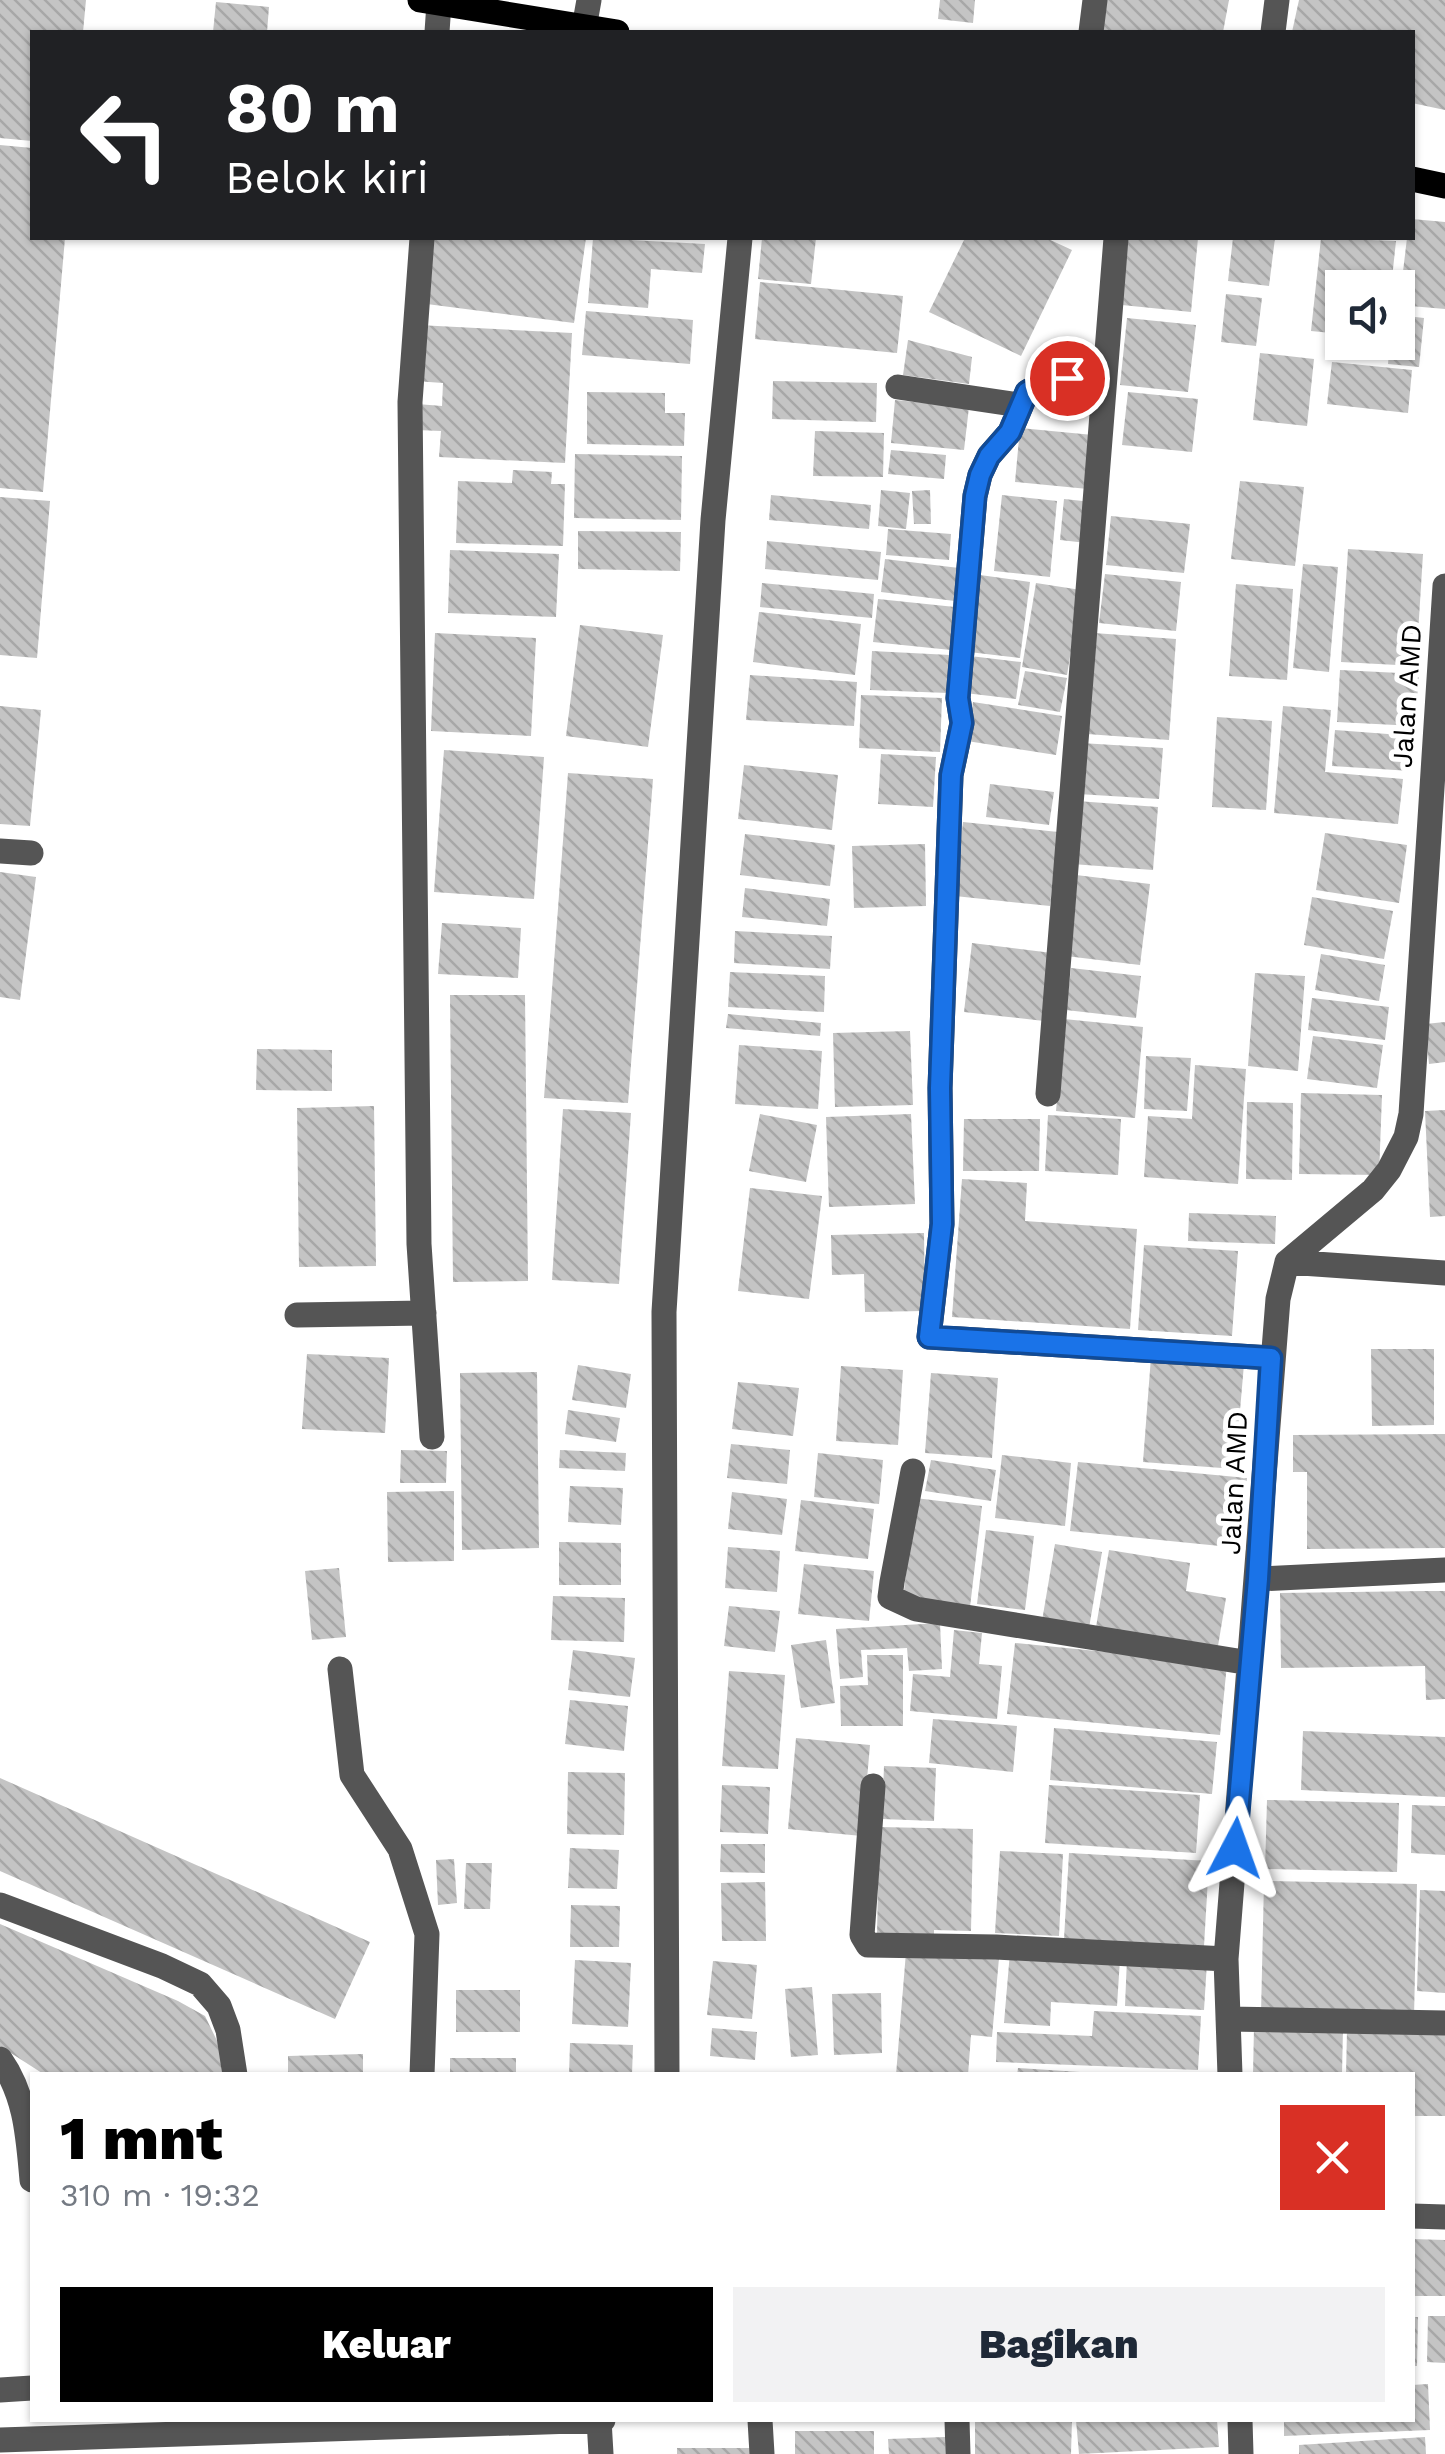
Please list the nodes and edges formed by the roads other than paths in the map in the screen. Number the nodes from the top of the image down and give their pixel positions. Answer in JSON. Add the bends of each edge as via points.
{"nodes":[{"id":1,"x":589,"y":0,"type":"edge"},
{"id":2,"x":1096,"y":0,"type":"edge"},
{"id":3,"x":1277,"y":0,"type":"edge"},
{"id":4,"x":429,"y":2,"type":"edge"},
{"id":5,"x":584,"y":28,"type":"junction"},
{"id":6,"x":436,"y":30,"type":"edge"},
{"id":7,"x":600,"y":30,"type":"edge"},
{"id":8,"x":1092,"y":30,"type":"edge"},
{"id":9,"x":1273,"y":30,"type":"edge"},
{"id":10,"x":1415,"y":180,"type":"edge"},
{"id":11,"x":1445,"y":186,"type":"edge"},
{"id":12,"x":422,"y":240,"type":"edge"},
{"id":13,"x":740,"y":240,"type":"edge"},
{"id":14,"x":1116,"y":240,"type":"edge"},
{"id":15,"x":1104,"y":379,"type":"junction"},
{"id":16,"x":898,"y":388,"type":"dead end"},
{"id":17,"x":1020,"y":405,"type":"junction"},
{"id":18,"x":1445,"y":586,"type":"edge"},
{"id":19,"x":0,"y":851,"type":"edge"},
{"id":20,"x":31,"y":853,"type":"dead end"},
{"id":21,"x":1435,"y":870,"type":"edge"},
{"id":22,"x":1048,"y":1094,"type":"dead end"},
{"id":23,"x":1287,"y":1262,"type":"junction"},
{"id":24,"x":1445,"y":1273,"type":"edge"},
{"id":25,"x":424,"y":1313,"type":"junction"},
{"id":26,"x":297,"y":1315,"type":"dead end"},
{"id":27,"x":1271,"y":1358,"type":"junction"},
{"id":28,"x":432,"y":1437,"type":"dead end"},
{"id":29,"x":913,"y":1470,"type":"dead end"},
{"id":30,"x":1445,"y":1570,"type":"edge"},
{"id":31,"x":1258,"y":1579,"type":"junction"},
{"id":32,"x":1250,"y":1663,"type":"junction"},
{"id":33,"x":340,"y":1669,"type":"dead end"},
{"id":34,"x":872,"y":1786,"type":"dead end"},
{"id":35,"x":0,"y":1905,"type":"edge"},
{"id":36,"x":1226,"y":1959,"type":"junction"},
{"id":37,"x":1228,"y":2019,"type":"junction"},
{"id":38,"x":1445,"y":2023,"type":"edge"},
{"id":39,"x":0,"y":2059,"type":"edge"},
{"id":40,"x":235,"y":2072,"type":"edge"},
{"id":41,"x":422,"y":2072,"type":"edge"},
{"id":42,"x":667,"y":2072,"type":"edge"},
{"id":43,"x":1230,"y":2072,"type":"edge"},
{"id":44,"x":30,"y":2159,"type":"edge"},
{"id":45,"x":1415,"y":2216,"type":"edge"},
{"id":46,"x":1445,"y":2217,"type":"edge"},
{"id":47,"x":30,"y":2388,"type":"edge"},
{"id":48,"x":0,"y":2390,"type":"edge"},
{"id":49,"x":573,"y":2422,"type":"edge"},
{"id":50,"x":601,"y":2422,"type":"edge"},
{"id":51,"x":760,"y":2422,"type":"edge"},
{"id":52,"x":957,"y":2422,"type":"edge"},
{"id":53,"x":1240,"y":2422,"type":"edge"},
{"id":54,"x":408,"y":2434,"type":"edge"},
{"id":55,"x":0,"y":2440,"type":"edge"},
{"id":56,"x":165,"y":2443,"type":"edge"},
{"id":57,"x":47,"y":2446,"type":"edge"},
{"id":58,"x":601,"y":2454,"type":"edge"},
{"id":59,"x":762,"y":2454,"type":"edge"},
{"id":60,"x":958,"y":2454,"type":"edge"},
{"id":61,"x":1241,"y":2454,"type":"edge"}],
"edges":[{"from":1,"to":5,"type":"street"},
{"from":2,"to":8,"type":"street"},
{"from":3,"to":9,"type":"street"},
{"from":4,"to":5,"type":"main road"},
{"from":4,"to":6,"type":"street"},
{"from":5,"to":7,"type":"main road"},
{"from":10,"to":11,"type":"main road"},
{"from":12,"to":25,"type":"street","via":[[410,402]]},
{"from":13,"to":42,"type":"street","via":[[713,520],[664,1312]]},
{"from":14,"to":15,"type":"street"},
{"from":15,"to":17,"type":"street","via":[[1049,380],[1027,392]]},
{"from":15,"to":22,"type":"street"},
{"from":16,"to":17,"type":"street"},
{"from":17,"to":27,"type":"street","via":[[1010,432],[989,456],[975,496],[958,698],[962,723],[951,775],[942,1224],[929,1337]]},
{"from":18,"to":21,"type":"street","name":"Jalan AMD"},
{"from":19,"to":20,"type":"street"},
{"from":21,"to":23,"type":"street","name":"Jalan AMD","via":[[1406,1136],[1373,1190]]},
{"from":23,"to":24,"type":"street"},
{"from":23,"to":27,"type":"street","name":"Jalan AMD"},
{"from":25,"to":26,"type":"street"},
{"from":25,"to":28,"type":"street"},
{"from":27,"to":31,"type":"street","name":"Jalan AMD"},
{"from":29,"to":32,"type":"street","via":[[890,1597],[896,1602]]},
{"from":30,"to":31,"type":"street"},
{"from":31,"to":32,"type":"street","name":"Jalan AMD"},
{"from":32,"to":36,"type":"street","name":"Jalan AMD"},
{"from":33,"to":41,"type":"street","via":[[352,1775],[400,1849],[427,1934]]},
{"from":34,"to":36,"type":"street","via":[[862,1936],[868,1945]]},
{"from":35,"to":40,"type":"street","via":[[200,1984],[219,2006]]},
{"from":36,"to":37,"type":"street","name":"Jalan AMD"},
{"from":37,"to":38,"type":"street"},
{"from":37,"to":43,"type":"street","name":"Jalan AMD"},
{"from":39,"to":44,"type":"street","via":[[20,2094]]},
{"from":45,"to":46,"type":"street"},
{"from":47,"to":48,"type":"street"},
{"from":49,"to":54,"type":"street"},
{"from":50,"to":58,"type":"street"},
{"from":51,"to":59,"type":"street"},
{"from":52,"to":60,"type":"street"},
{"from":53,"to":61,"type":"street"},
{"from":54,"to":56,"type":"street"},
{"from":55,"to":57,"type":"street"},
{"from":56,"to":57,"type":"street"}]}
